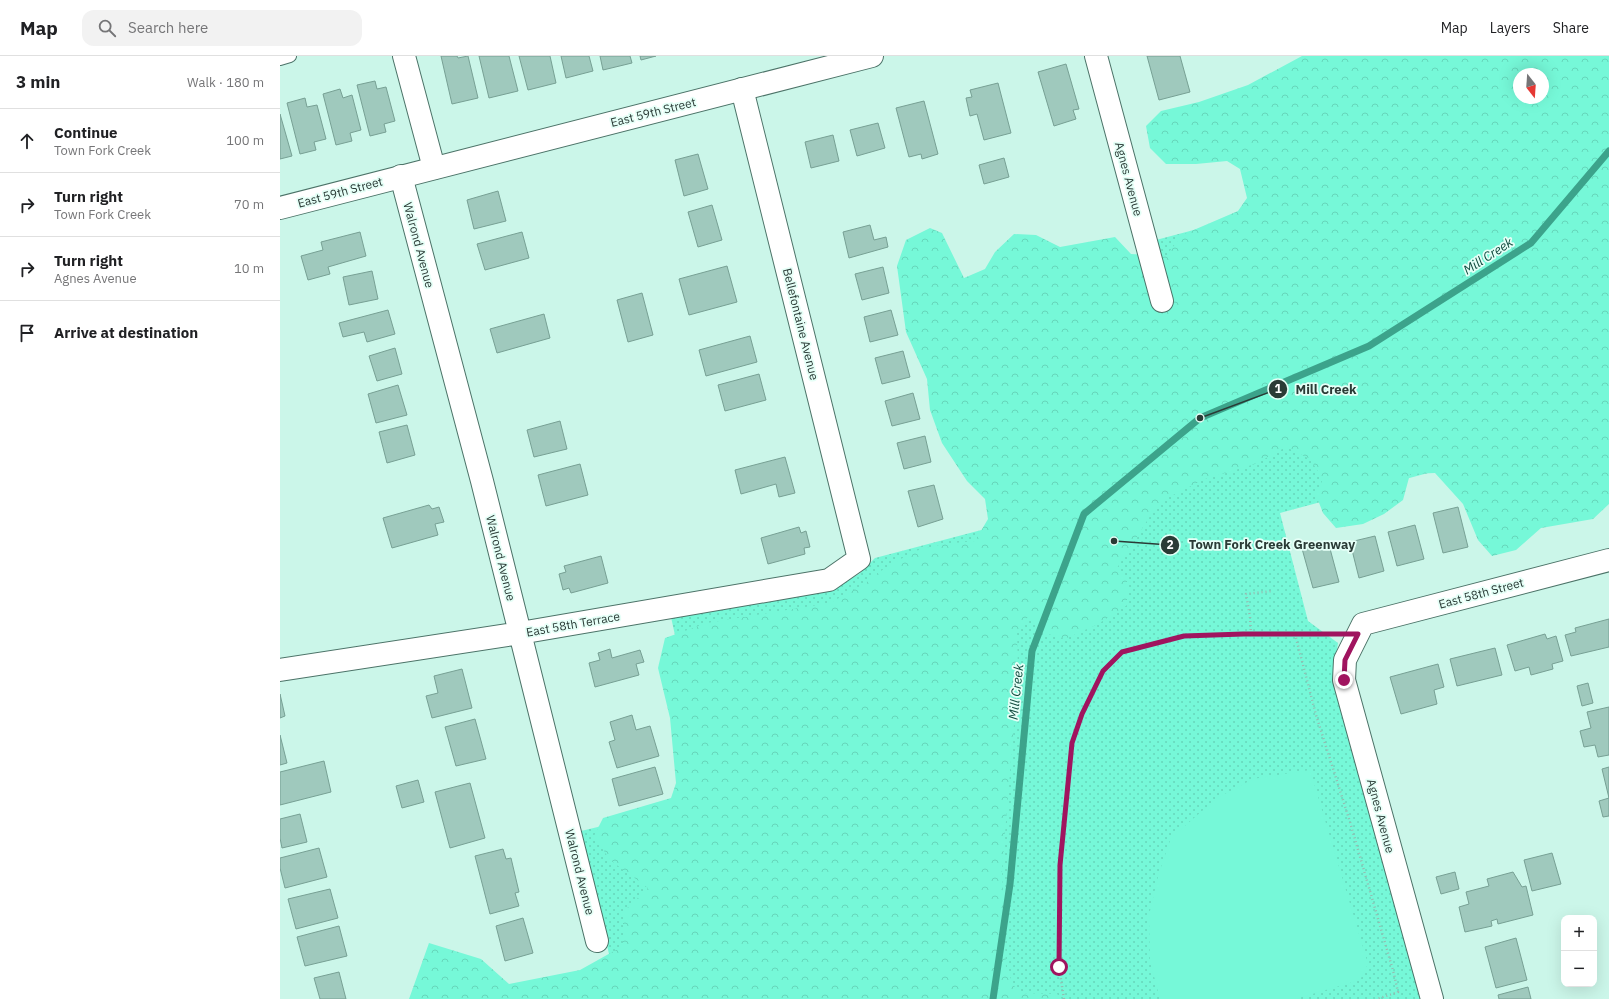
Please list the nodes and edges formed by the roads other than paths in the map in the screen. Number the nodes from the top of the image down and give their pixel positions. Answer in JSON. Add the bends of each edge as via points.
{"nodes":[{"id":1,"x":290,"y":56,"type":"edge"},
{"id":2,"x":404,"y":56,"type":"edge"},
{"id":3,"x":872,"y":56,"type":"edge"},
{"id":4,"x":1096,"y":56,"type":"edge"},
{"id":5,"x":280,"y":59,"type":"edge"},
{"id":6,"x":742,"y":89,"type":"junction"},
{"id":7,"x":434,"y":168,"type":"junction"},
{"id":8,"x":401,"y":176,"type":"junction"},
{"id":9,"x":280,"y":208,"type":"edge"},
{"id":10,"x":1162,"y":301,"type":"dead end"},
{"id":11,"x":859,"y":559,"type":"joint"},
{"id":12,"x":1609,"y":560,"type":"edge"},
{"id":13,"x":520,"y":633,"type":"junction"},
{"id":14,"x":1358,"y":634,"type":"joint"},
{"id":15,"x":280,"y":670,"type":"edge"},
{"id":16,"x":597,"y":941,"type":"dead end"},
{"id":17,"x":1432,"y":999,"type":"edge"}],
"edges":[{"from":1,"to":5,"type":"lane"},
{"from":2,"to":7,"type":"street"},
{"from":3,"to":6,"type":"street","name":"East 59th Street"},
{"from":4,"to":10,"type":"street","name":"Agnes Avenue"},
{"from":6,"to":7,"type":"street","name":"East 59th Street"},
{"from":6,"to":11,"type":"street","name":"Bellefontaine Avenue"},
{"from":7,"to":8,"type":"street","name":"East 59th Street"},
{"from":8,"to":9,"type":"street","name":"East 59th Street"},
{"from":8,"to":13,"type":"street","name":"Walrond Avenue"},
{"from":11,"to":13,"type":"street","name":"East 58th Terrace","via":[[829,580]]},
{"from":12,"to":14,"type":"street","name":"East 58th Street","via":[[1363,624]]},
{"from":13,"to":15,"type":"street","name":"East 58th Terrace"},
{"from":13,"to":16,"type":"street","name":"Walrond Avenue"},
{"from":14,"to":17,"type":"street","name":"Agnes Avenue","via":[[1345,660],[1344,680]]}]}
